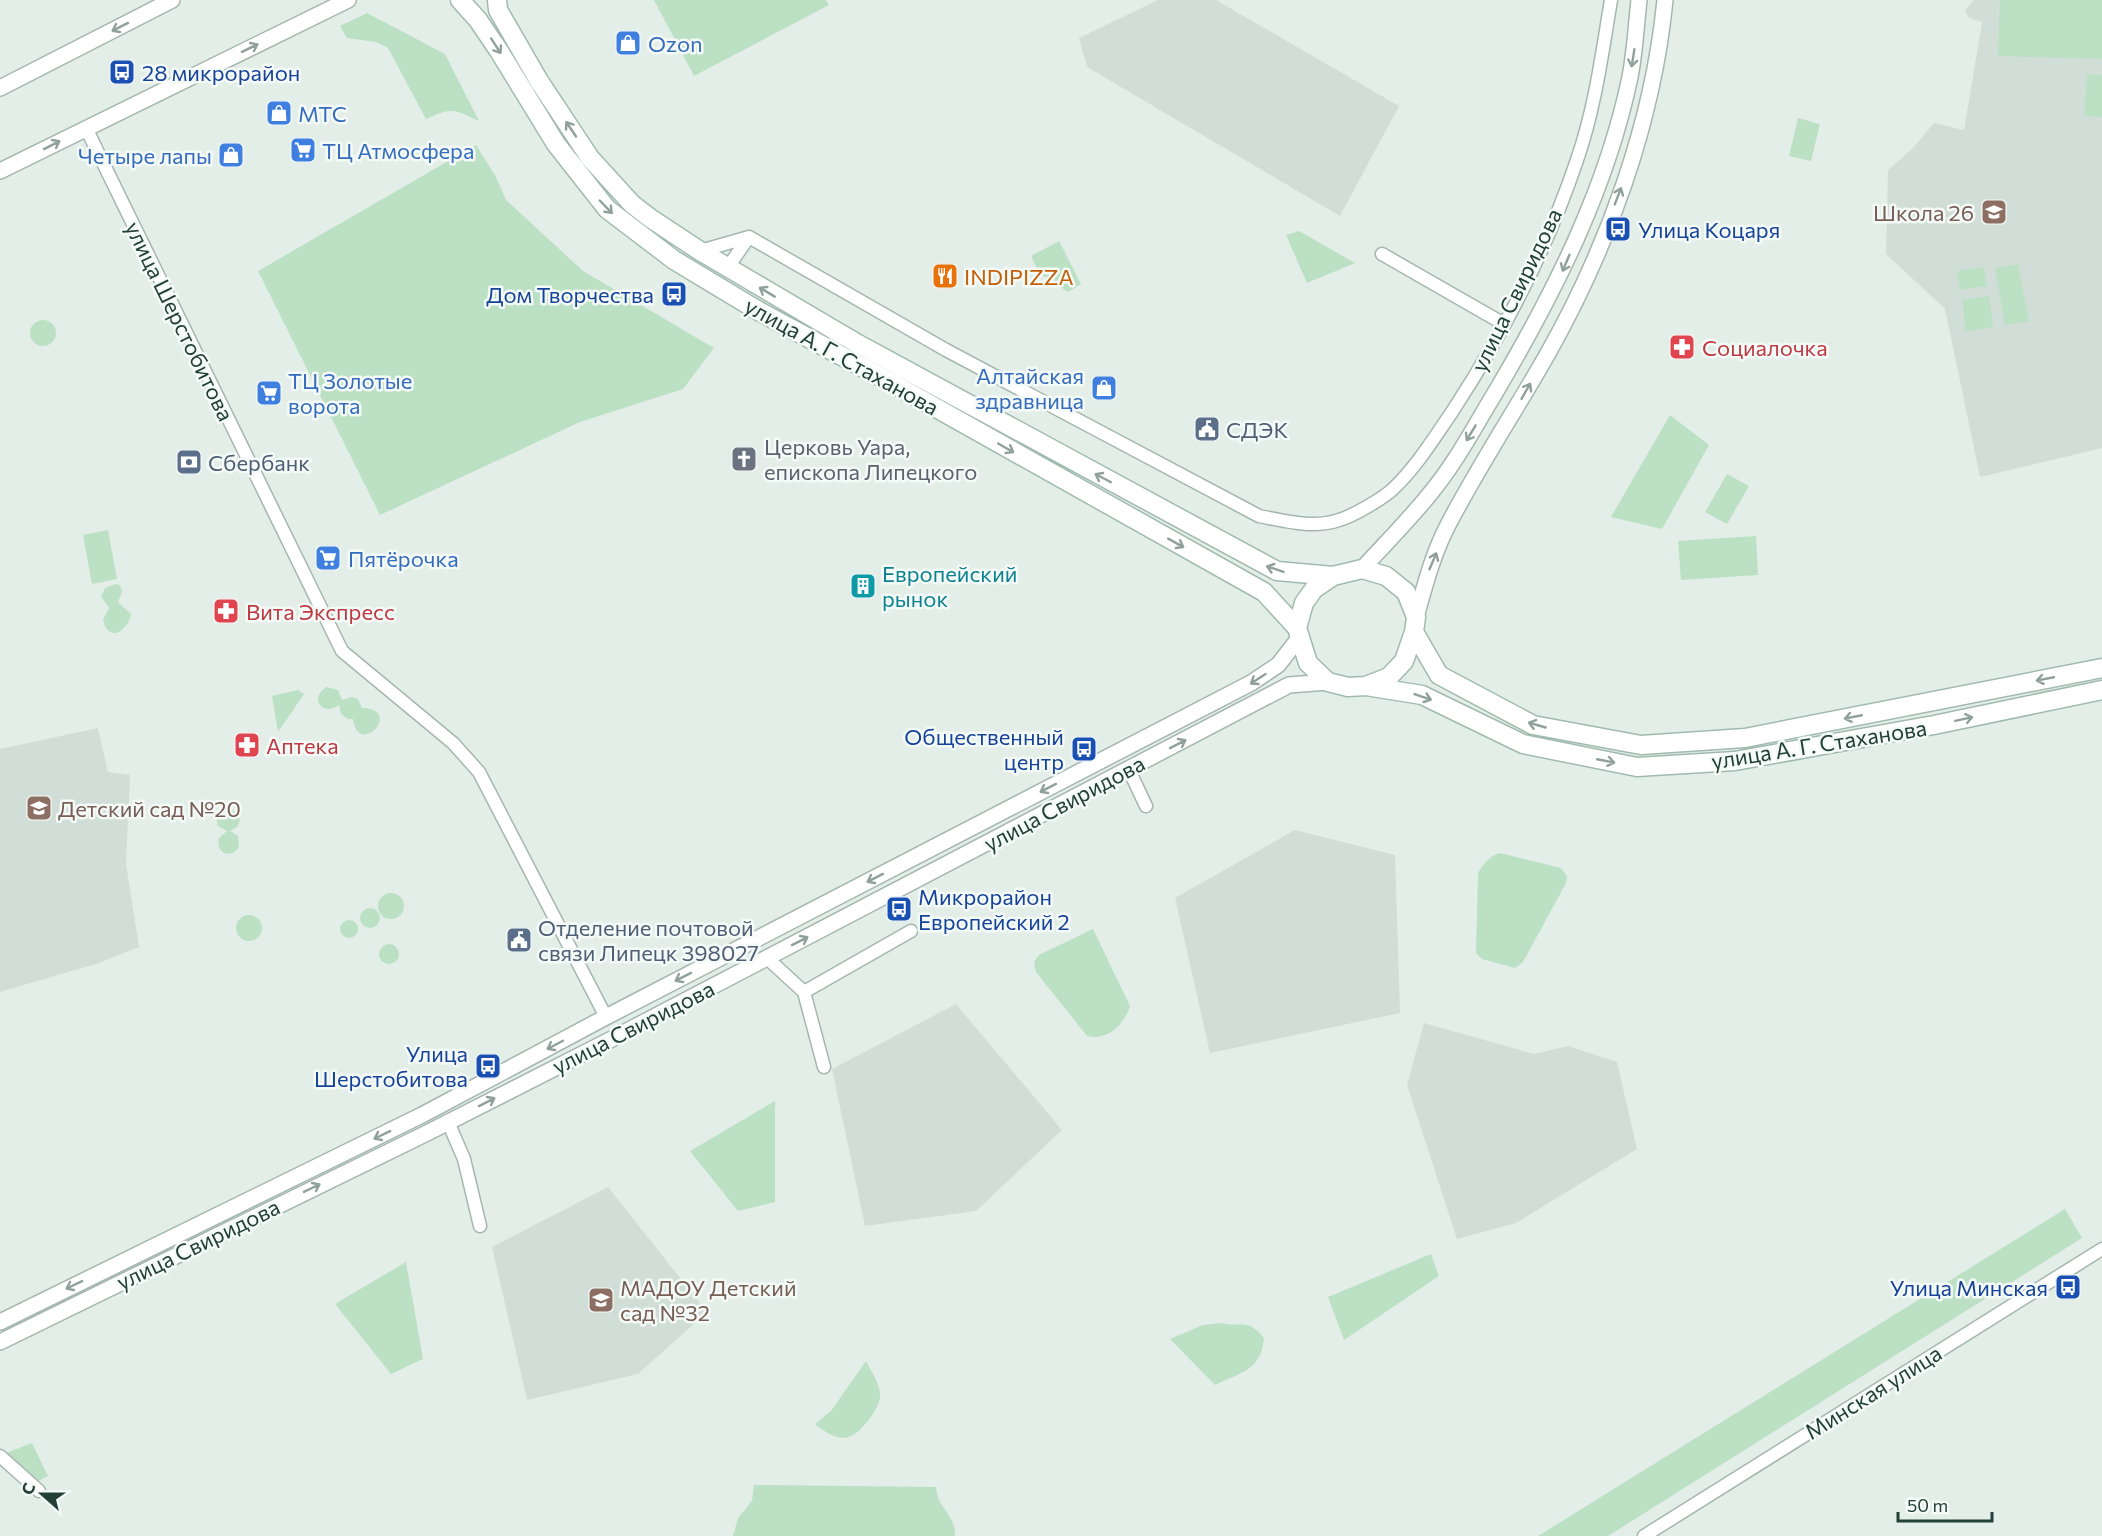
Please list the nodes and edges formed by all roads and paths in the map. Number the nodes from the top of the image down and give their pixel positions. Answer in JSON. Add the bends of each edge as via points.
{"nodes":[{"id":1,"x":172,"y":0,"type":"edge"},
{"id":2,"x":348,"y":0,"type":"edge"},
{"id":3,"x":460,"y":0,"type":"edge"},
{"id":4,"x":496,"y":0,"type":"edge"},
{"id":5,"x":1611,"y":0,"type":"edge"},
{"id":6,"x":1639,"y":0,"type":"edge"},
{"id":7,"x":1665,"y":0,"type":"edge"},
{"id":8,"x":0,"y":88,"type":"edge"},
{"id":9,"x":86,"y":128,"type":"junction"},
{"id":10,"x":0,"y":171,"type":"edge"},
{"id":11,"x":749,"y":237,"type":"junction"},
{"id":12,"x":700,"y":251,"type":"junction"},
{"id":13,"x":1382,"y":254,"type":"dead end"},
{"id":14,"x":728,"y":267,"type":"junction"},
{"id":15,"x":1504,"y":324,"type":"junction"},
{"id":16,"x":1362,"y":569,"type":"junction"},
{"id":17,"x":1333,"y":576,"type":"junction"},
{"id":18,"x":1415,"y":625,"type":"junction"},
{"id":19,"x":1298,"y":633,"type":"junction"},
{"id":20,"x":2102,"y":668,"type":"edge"},
{"id":21,"x":1328,"y":682,"type":"junction"},
{"id":22,"x":1366,"y":686,"type":"junction"},
{"id":23,"x":2102,"y":690,"type":"edge"},
{"id":24,"x":1129,"y":770,"type":"junction"},
{"id":25,"x":1146,"y":806,"type":"dead end"},
{"id":26,"x":911,"y":931,"type":"dead end"},
{"id":27,"x":767,"y":958,"type":"junction"},
{"id":28,"x":804,"y":992,"type":"junction"},
{"id":29,"x":606,"y":1017,"type":"junction"},
{"id":30,"x":824,"y":1067,"type":"dead end"},
{"id":31,"x":448,"y":1122,"type":"junction"},
{"id":32,"x":480,"y":1226,"type":"dead end"},
{"id":33,"x":2102,"y":1249,"type":"edge"},
{"id":34,"x":0,"y":1322,"type":"edge"},
{"id":35,"x":0,"y":1342,"type":"edge"},
{"id":36,"x":0,"y":1456,"type":"edge"},
{"id":37,"x":39,"y":1491,"type":"dead end"},
{"id":38,"x":1644,"y":1536,"type":"edge"}],
"edges":[{"from":1,"to":8,"type":"street","one_way":true},
{"from":9,"to":2,"type":"street","one_way":true},
{"from":3,"to":19,"type":"main road","name":"улица А. Г. Стаханова","one_way":true,"via":[[499,51],[556,144],[607,209],[640,235],[757,310],[1264,592]]},
{"from":12,"to":4,"type":"main road","name":"улица А. Г. Стаханова","one_way":true,"via":[[632,204],[590,158],[539,81]]},
{"from":5,"to":15,"type":"street","name":"улица Свиридова","via":[[1598,80],[1577,159]]},
{"from":6,"to":16,"type":"street","name":"улица Свиридова","one_way":true,"via":[[1630,77],[1614,135],[1595,194],[1555,288],[1468,439],[1430,494]]},
{"from":18,"to":7,"type":"street","one_way":true,"via":[[1428,571],[1448,524],[1547,356],[1596,255],[1643,123],[1660,47]]},
{"from":10,"to":9,"type":"street","one_way":true},
{"from":9,"to":29,"type":"street","name":"улица Шерстобитова","via":[[342,651],[453,743],[478,772]]},
{"from":11,"to":12,"type":"street"},
{"from":11,"to":14,"type":"street"},
{"from":11,"to":15,"type":"street","name":"улица Свиридова","via":[[946,350],[1259,516],[1304,525],[1339,520],[1393,489],[1430,444]]},
{"from":12,"to":14,"type":"main road","name":"улица А. Г. Стаханова"},
{"from":13,"to":15,"type":"street"},
{"from":17,"to":14,"type":"main road","name":"улица А. Г. Стаханова","one_way":true,"via":[[1277,571],[879,356]]},
{"from":16,"to":17,"type":"main road"},
{"from":16,"to":18,"type":"main road","via":[[1386,576],[1406,592]]},
{"from":17,"to":19,"type":"main road","via":[[1304,603]]},
{"from":20,"to":18,"type":"main road","name":"улица А. Г. Стаханова","one_way":true,"via":[[1745,738],[1641,745],[1533,725],[1440,675]]},
{"from":18,"to":22,"type":"main road","via":[[1404,661],[1389,677]]},
{"from":19,"to":21,"type":"main road","via":[[1308,663]]},
{"from":19,"to":29,"type":"street","name":"улица Свиридова","one_way":true,"via":[[1278,665],[1251,683]]},
{"from":21,"to":22,"type":"main road"},
{"from":24,"to":21,"type":"street","name":"улица Свиридова","one_way":true,"via":[[1289,685]]},
{"from":22,"to":23,"type":"main road","name":"улица А. Г. Стаханова","one_way":true,"via":[[1422,695],[1523,744],[1636,767],[1735,761]]},
{"from":24,"to":25,"type":"street"},
{"from":27,"to":24,"type":"street","name":"улица Свиридова","one_way":true},
{"from":26,"to":28,"type":"street"},
{"from":27,"to":28,"type":"street"},
{"from":31,"to":27,"type":"street","name":"улица Свиридова","one_way":true},
{"from":28,"to":30,"type":"street"},
{"from":29,"to":34,"type":"street","name":"улица Свиридова","one_way":true,"via":[[422,1115]]},
{"from":31,"to":32,"type":"street","via":[[464,1159]]},
{"from":35,"to":31,"type":"street","name":"улица Свиридова","one_way":true},
{"from":33,"to":38,"type":"street","name":"Минская улица"},
{"from":36,"to":37,"type":"street"}]}
